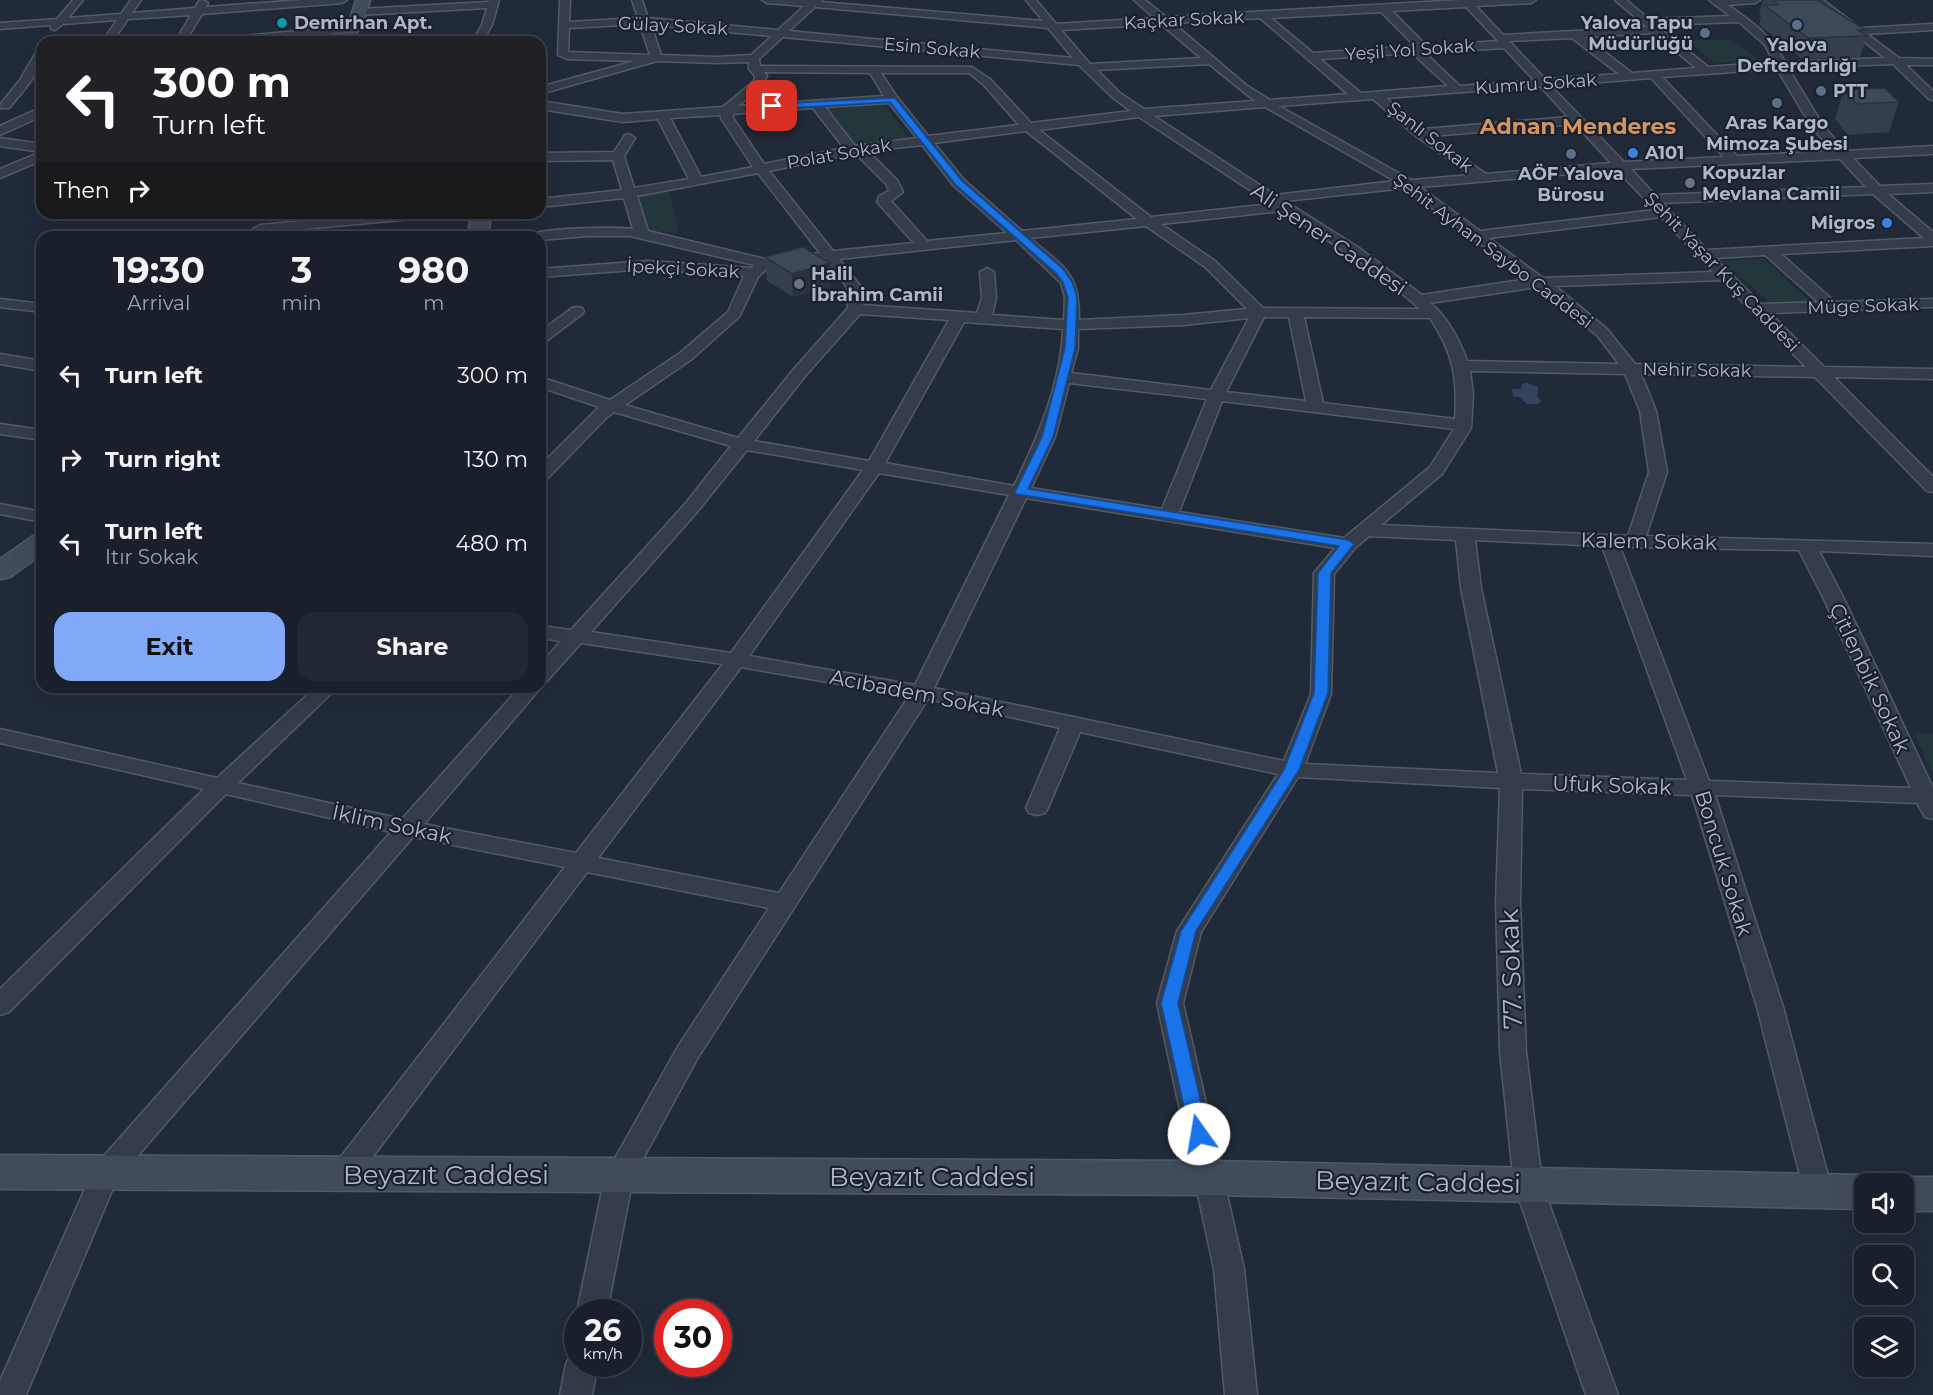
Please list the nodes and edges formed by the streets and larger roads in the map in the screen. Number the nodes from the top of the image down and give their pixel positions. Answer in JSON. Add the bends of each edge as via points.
{"nodes":[{"id":1,"x":78,"y":0,"type":"edge"},
{"id":2,"x":136,"y":0,"type":"edge"},
{"id":3,"x":204,"y":0,"type":"edge"},
{"id":4,"x":342,"y":0,"type":"edge"},
{"id":5,"x":565,"y":0,"type":"edge"},
{"id":6,"x":637,"y":0,"type":"edge"},
{"id":7,"x":767,"y":0,"type":"edge"},
{"id":8,"x":1031,"y":0,"type":"edge"},
{"id":9,"x":1139,"y":0,"type":"edge"},
{"id":10,"x":1356,"y":0,"type":"edge"},
{"id":11,"x":1531,"y":0,"type":"edge"},
{"id":12,"x":1620,"y":0,"type":"edge"},
{"id":13,"x":1755,"y":0,"type":"edge"},
{"id":14,"x":1817,"y":0,"type":"edge"},
{"id":15,"x":1716,"y":1,"type":"edge"},
{"id":16,"x":815,"y":2,"type":"edge"},
{"id":17,"x":1467,"y":2,"type":"edge"},
{"id":18,"x":493,"y":3,"type":"edge"},
{"id":19,"x":1243,"y":5,"type":"dead end"},
{"id":20,"x":361,"y":6,"type":"edge"},
{"id":21,"x":1384,"y":9,"type":"junction"},
{"id":22,"x":266,"y":10,"type":"edge"},
{"id":23,"x":1363,"y":10,"type":"junction"},
{"id":24,"x":198,"y":11,"type":"junction"},
{"id":25,"x":125,"y":16,"type":"junction"},
{"id":26,"x":1259,"y":16,"type":"junction"},
{"id":27,"x":1740,"y":19,"type":"junction"},
{"id":28,"x":59,"y":21,"type":"junction"},
{"id":29,"x":646,"y":21,"type":"junction"},
{"id":30,"x":1164,"y":21,"type":"junction"},
{"id":31,"x":1647,"y":22,"type":"junction"},
{"id":32,"x":565,"y":25,"type":"junction"},
{"id":33,"x":0,"y":26,"type":"edge"},
{"id":34,"x":1052,"y":26,"type":"junction"},
{"id":35,"x":1933,"y":27,"type":"edge"},
{"id":36,"x":1656,"y":30,"type":"junction"},
{"id":37,"x":1858,"y":31,"type":"junction"},
{"id":38,"x":781,"y":34,"type":"junction"},
{"id":39,"x":1574,"y":34,"type":"junction"},
{"id":40,"x":50,"y":36,"type":"edge"},
{"id":41,"x":111,"y":36,"type":"edge"},
{"id":42,"x":183,"y":36,"type":"edge"},
{"id":43,"x":253,"y":36,"type":"edge"},
{"id":44,"x":348,"y":36,"type":"edge"},
{"id":45,"x":481,"y":36,"type":"edge"},
{"id":46,"x":1505,"y":41,"type":"junction"},
{"id":47,"x":1420,"y":50,"type":"junction"},
{"id":48,"x":993,"y":54,"type":"junction"},
{"id":49,"x":1313,"y":56,"type":"junction"},
{"id":50,"x":657,"y":58,"type":"junction"},
{"id":51,"x":1211,"y":61,"type":"junction"},
{"id":52,"x":1896,"y":61,"type":"junction"},
{"id":53,"x":1933,"y":62,"type":"edge"},
{"id":54,"x":36,"y":64,"type":"edge"},
{"id":55,"x":755,"y":64,"type":"junction"},
{"id":56,"x":1086,"y":64,"type":"junction"},
{"id":57,"x":1780,"y":64,"type":"junction"},
{"id":58,"x":873,"y":69,"type":"junction"},
{"id":59,"x":972,"y":70,"type":"junction"},
{"id":60,"x":1706,"y":71,"type":"junction"},
{"id":61,"x":1654,"y":75,"type":"junction"},
{"id":62,"x":1630,"y":77,"type":"junction"},
{"id":63,"x":25,"y":81,"type":"junction"},
{"id":64,"x":36,"y":81,"type":"edge"},
{"id":65,"x":1546,"y":84,"type":"junction"},
{"id":66,"x":546,"y":89,"type":"edge"},
{"id":67,"x":1458,"y":90,"type":"junction"},
{"id":68,"x":1377,"y":96,"type":"junction"},
{"id":69,"x":1359,"y":97,"type":"junction"},
{"id":70,"x":1933,"y":97,"type":"edge"},
{"id":71,"x":892,"y":99,"type":"junction"},
{"id":72,"x":816,"y":104,"type":"junction"},
{"id":73,"x":1267,"y":104,"type":"junction"},
{"id":74,"x":2,"y":106,"type":"edge"},
{"id":75,"x":546,"y":106,"type":"edge"},
{"id":76,"x":36,"y":109,"type":"edge"},
{"id":77,"x":728,"y":109,"type":"junction"},
{"id":78,"x":36,"y":113,"type":"edge"},
{"id":79,"x":1140,"y":113,"type":"junction"},
{"id":80,"x":663,"y":117,"type":"junction"},
{"id":81,"x":1579,"y":120,"type":"junction"},
{"id":82,"x":1027,"y":126,"type":"junction"},
{"id":83,"x":0,"y":131,"type":"edge"},
{"id":84,"x":1420,"y":133,"type":"junction"},
{"id":85,"x":628,"y":138,"type":"dead end"},
{"id":86,"x":924,"y":139,"type":"junction"},
{"id":87,"x":0,"y":142,"type":"edge"},
{"id":88,"x":36,"y":147,"type":"edge"},
{"id":89,"x":855,"y":150,"type":"junction"},
{"id":90,"x":1933,"y":150,"type":"edge"},
{"id":91,"x":1841,"y":154,"type":"junction"},
{"id":92,"x":618,"y":156,"type":"junction"},
{"id":93,"x":546,"y":157,"type":"edge"},
{"id":94,"x":36,"y":158,"type":"edge"},
{"id":95,"x":1734,"y":160,"type":"junction"},
{"id":96,"x":1621,"y":166,"type":"junction"},
{"id":97,"x":760,"y":168,"type":"junction"},
{"id":98,"x":0,"y":174,"type":"edge"},
{"id":99,"x":1483,"y":177,"type":"junction"},
{"id":100,"x":697,"y":182,"type":"junction"},
{"id":101,"x":1408,"y":184,"type":"junction"},
{"id":102,"x":1933,"y":188,"type":"edge"},
{"id":103,"x":1875,"y":189,"type":"junction"},
{"id":104,"x":630,"y":194,"type":"junction"},
{"id":105,"x":1652,"y":199,"type":"junction"},
{"id":106,"x":546,"y":202,"type":"edge"},
{"id":107,"x":1277,"y":203,"type":"junction"},
{"id":108,"x":1665,"y":213,"type":"junction"},
{"id":109,"x":372,"y":219,"type":"edge"},
{"id":110,"x":1149,"y":222,"type":"junction"},
{"id":111,"x":275,"y":231,"type":"edge"},
{"id":112,"x":642,"y":234,"type":"junction"},
{"id":113,"x":1478,"y":235,"type":"junction"},
{"id":114,"x":546,"y":236,"type":"edge"},
{"id":115,"x":1018,"y":236,"type":"junction"},
{"id":116,"x":670,"y":240,"type":"junction"},
{"id":117,"x":1933,"y":240,"type":"edge"},
{"id":118,"x":924,"y":246,"type":"junction"},
{"id":119,"x":1769,"y":251,"type":"junction"},
{"id":120,"x":1703,"y":255,"type":"junction"},
{"id":121,"x":830,"y":256,"type":"junction"},
{"id":122,"x":635,"y":265,"type":"junction"},
{"id":123,"x":760,"y":268,"type":"junction"},
{"id":124,"x":546,"y":272,"type":"edge"},
{"id":125,"x":987,"y":272,"type":"dead end"},
{"id":126,"x":1724,"y":276,"type":"junction"},
{"id":127,"x":1540,"y":282,"type":"junction"},
{"id":128,"x":1419,"y":300,"type":"junction"},
{"id":129,"x":1933,"y":303,"type":"edge"},
{"id":130,"x":4,"y":306,"type":"edge"},
{"id":131,"x":1832,"y":307,"type":"junction"},
{"id":132,"x":36,"y":308,"type":"edge"},
{"id":133,"x":856,"y":309,"type":"junction"},
{"id":134,"x":1757,"y":309,"type":"junction"},
{"id":135,"x":577,"y":311,"type":"dead end"},
{"id":136,"x":1259,"y":312,"type":"junction"},
{"id":137,"x":1295,"y":312,"type":"junction"},
{"id":138,"x":1434,"y":314,"type":"junction"},
{"id":139,"x":959,"y":317,"type":"junction"},
{"id":140,"x":982,"y":318,"type":"junction"},
{"id":141,"x":1071,"y":325,"type":"junction"},
{"id":142,"x":546,"y":334,"type":"edge"},
{"id":143,"x":0,"y":359,"type":"edge"},
{"id":144,"x":36,"y":365,"type":"edge"},
{"id":145,"x":1461,"y":366,"type":"junction"},
{"id":146,"x":1631,"y":369,"type":"junction"},
{"id":147,"x":1819,"y":372,"type":"junction"},
{"id":148,"x":1933,"y":374,"type":"edge"},
{"id":149,"x":1063,"y":377,"type":"junction"},
{"id":150,"x":546,"y":384,"type":"edge"},
{"id":151,"x":1216,"y":396,"type":"junction"},
{"id":152,"x":611,"y":406,"type":"junction"},
{"id":153,"x":1316,"y":408,"type":"junction"},
{"id":154,"x":1463,"y":425,"type":"junction"},
{"id":155,"x":0,"y":429,"type":"edge"},
{"id":156,"x":36,"y":434,"type":"edge"},
{"id":157,"x":742,"y":444,"type":"junction"},
{"id":158,"x":1910,"y":463,"type":"junction"},
{"id":159,"x":1933,"y":463,"type":"edge"},
{"id":160,"x":874,"y":467,"type":"junction"},
{"id":161,"x":546,"y":470,"type":"edge"},
{"id":162,"x":1933,"y":487,"type":"edge"},
{"id":163,"x":1021,"y":492,"type":"junction"},
{"id":164,"x":0,"y":510,"type":"edge"},
{"id":165,"x":1169,"y":515,"type":"junction"},
{"id":166,"x":36,"y":516,"type":"edge"},
{"id":167,"x":1365,"y":530,"type":"junction"},
{"id":168,"x":1465,"y":534,"type":"junction"},
{"id":169,"x":1609,"y":541,"type":"junction"},
{"id":170,"x":1635,"y":542,"type":"junction"},
{"id":171,"x":1348,"y":544,"type":"junction"},
{"id":172,"x":1806,"y":545,"type":"junction"},
{"id":173,"x":36,"y":548,"type":"edge"},
{"id":174,"x":1933,"y":550,"type":"edge"},
{"id":175,"x":0,"y":571,"type":"edge"},
{"id":176,"x":546,"y":633,"type":"edge"},
{"id":177,"x":576,"y":636,"type":"junction"},
{"id":178,"x":736,"y":660,"type":"junction"},
{"id":179,"x":546,"y":670,"type":"edge"},
{"id":180,"x":922,"y":692,"type":"junction"},
{"id":181,"x":322,"y":693,"type":"edge"},
{"id":182,"x":526,"y":693,"type":"edge"},
{"id":183,"x":1072,"y":724,"type":"junction"},
{"id":184,"x":0,"y":735,"type":"edge"},
{"id":185,"x":1292,"y":770,"type":"junction"},
{"id":186,"x":1511,"y":781,"type":"junction"},
{"id":187,"x":220,"y":787,"type":"junction"},
{"id":188,"x":1701,"y":788,"type":"junction"},
{"id":189,"x":1931,"y":801,"type":"edge"},
{"id":190,"x":1037,"y":808,"type":"dead end"},
{"id":191,"x":407,"y":828,"type":"junction"},
{"id":192,"x":582,"y":863,"type":"junction"},
{"id":193,"x":786,"y":903,"type":"junction"},
{"id":194,"x":0,"y":1005,"type":"edge"},
{"id":195,"x":0,"y":1172,"type":"edge"},
{"id":196,"x":105,"y":1174,"type":"junction"},
{"id":197,"x":343,"y":1175,"type":"junction"},
{"id":198,"x":618,"y":1176,"type":"junction"},
{"id":199,"x":1208,"y":1178,"type":"junction"},
{"id":200,"x":1528,"y":1184,"type":"junction"},
{"id":201,"x":1818,"y":1191,"type":"junction"},
{"id":202,"x":1854,"y":1192,"type":"edge"},
{"id":203,"x":1914,"y":1194,"type":"edge"},
{"id":204,"x":1933,"y":1194,"type":"edge"},
{"id":205,"x":594,"y":1299,"type":"edge"},
{"id":206,"x":579,"y":1377,"type":"edge"},
{"id":207,"x":10,"y":1395,"type":"edge"},
{"id":208,"x":576,"y":1395,"type":"edge"},
{"id":209,"x":1241,"y":1395,"type":"edge"},
{"id":210,"x":1602,"y":1395,"type":"edge"}],
"edges":[{"from":1,"to":28,"type":"street"},
{"from":2,"to":25,"type":"street"},
{"from":3,"to":24,"type":"street"},
{"from":4,"to":22,"type":"street"},
{"from":5,"to":32,"type":"street"},
{"from":6,"to":29,"type":"street"},
{"from":7,"to":16,"type":"street","name":"Kaçkar Sokak"},
{"from":8,"to":34,"type":"street","name":"Ali Şener Caddesi"},
{"from":9,"to":30,"type":"street","name":"Şehit Ayhan Saybo Caddesi"},
{"from":10,"to":23,"type":"street"},
{"from":11,"to":17,"type":"street","name":"Kaçkar Sokak"},
{"from":12,"to":31,"type":"street"},
{"from":13,"to":15,"type":"street"},
{"from":14,"to":37,"type":"street"},
{"from":15,"to":27,"type":"street"},
{"from":16,"to":34,"type":"street","name":"Kaçkar Sokak"},
{"from":16,"to":38,"type":"street"},
{"from":17,"to":21,"type":"street","name":"Kaçkar Sokak"},
{"from":17,"to":46,"type":"street","name":"Şehit Yaşar Kuş Caddesi"},
{"from":18,"to":20,"type":"street"},
{"from":18,"to":45,"type":"street"},
{"from":19,"to":26,"type":"street"},
{"from":20,"to":44,"type":"street"},
{"from":21,"to":23,"type":"street","name":"Kaçkar Sokak"},
{"from":21,"to":47,"type":"street"},
{"from":22,"to":24,"type":"street"},
{"from":22,"to":43,"type":"street"},
{"from":23,"to":26,"type":"street","name":"Kaçkar Sokak"},
{"from":24,"to":25,"type":"street"},
{"from":24,"to":42,"type":"street"},
{"from":25,"to":28,"type":"street"},
{"from":25,"to":41,"type":"street"},
{"from":26,"to":30,"type":"street","name":"Kaçkar Sokak"},
{"from":26,"to":49,"type":"street"},
{"from":27,"to":31,"type":"street"},
{"from":27,"to":57,"type":"street","via":[[1770,44]]},
{"from":28,"to":33,"type":"street"},
{"from":28,"to":40,"type":"street"},
{"from":29,"to":32,"type":"street","name":"Gülay Sokak"},
{"from":29,"to":38,"type":"street","name":"Gülay Sokak"},
{"from":29,"to":50,"type":"street"},
{"from":30,"to":34,"type":"street","name":"Kaçkar Sokak"},
{"from":30,"to":51,"type":"street","name":"Şehit Ayhan Saybo Caddesi"},
{"from":31,"to":36,"type":"street"},
{"from":32,"to":50,"type":"street","via":[[562,54],[567,56]]},
{"from":34,"to":56,"type":"street","name":"Ali Şener Caddesi"},
{"from":35,"to":37,"type":"street"},
{"from":36,"to":39,"type":"street","name":"Yeşil Yol Sokak"},
{"from":36,"to":60,"type":"street"},
{"from":37,"to":52,"type":"street"},
{"from":38,"to":48,"type":"street","name":"Esin Sokak"},
{"from":38,"to":55,"type":"street"},
{"from":39,"to":46,"type":"street","name":"Yeşil Yol Sokak"},
{"from":39,"to":62,"type":"street"},
{"from":46,"to":47,"type":"street","name":"Yeşil Yol Sokak"},
{"from":46,"to":65,"type":"street","name":"Şehit Yaşar Kuş Caddesi"},
{"from":47,"to":49,"type":"street","name":"Yeşil Yol Sokak"},
{"from":47,"to":67,"type":"street"},
{"from":48,"to":56,"type":"street","name":"Esin Sokak"},
{"from":48,"to":59,"type":"street"},
{"from":49,"to":69,"type":"street"},
{"from":50,"to":55,"type":"street"},
{"from":50,"to":66,"type":"street"},
{"from":51,"to":56,"type":"street","name":"Esin Sokak"},
{"from":51,"to":73,"type":"street","name":"Şehit Ayhan Saybo Caddesi"},
{"from":52,"to":53,"type":"street","name":"Kumru Sokak"},
{"from":52,"to":57,"type":"street","name":"Kumru Sokak"},
{"from":52,"to":70,"type":"street"},
{"from":54,"to":63,"type":"street"},
{"from":55,"to":58,"type":"street"},
{"from":55,"to":77,"type":"street","via":[[761,75],[759,82]]},
{"from":56,"to":79,"type":"street","name":"Ali Şener Caddesi"},
{"from":57,"to":60,"type":"street","name":"Kumru Sokak"},
{"from":57,"to":91,"type":"street","via":[[1819,129]]},
{"from":58,"to":59,"type":"street"},
{"from":58,"to":71,"type":"street"},
{"from":59,"to":82,"type":"street"},
{"from":60,"to":61,"type":"street","name":"Kumru Sokak"},
{"from":61,"to":62,"type":"street","name":"Kumru Sokak"},
{"from":61,"to":95,"type":"street"},
{"from":62,"to":65,"type":"street","name":"Kumru Sokak"},
{"from":63,"to":64,"type":"street"},
{"from":63,"to":74,"type":"street"},
{"from":65,"to":67,"type":"street","name":"Kumru Sokak"},
{"from":65,"to":81,"type":"street","name":"Şehit Yaşar Kuş Caddesi"},
{"from":67,"to":68,"type":"street","name":"Kumru Sokak"},
{"from":68,"to":69,"type":"street","name":"Kumru Sokak"},
{"from":68,"to":84,"type":"street","name":"Şanlı Sokak"},
{"from":69,"to":73,"type":"street","name":"Kumru Sokak"},
{"from":71,"to":72,"type":"street"},
{"from":71,"to":86,"type":"street"},
{"from":72,"to":77,"type":"street"},
{"from":72,"to":89,"type":"street"},
{"from":73,"to":79,"type":"street","name":"Kumru Sokak"},
{"from":73,"to":101,"type":"street","name":"Şehit Ayhan Saybo Caddesi"},
{"from":74,"to":76,"type":"street"},
{"from":75,"to":80,"type":"street","via":[[623,118]]},
{"from":77,"to":80,"type":"street"},
{"from":77,"to":97,"type":"street","via":[[727,118]]},
{"from":78,"to":83,"type":"street"},
{"from":79,"to":82,"type":"street","name":"Polat Sokak"},
{"from":79,"to":107,"type":"street","name":"Ali Şener Caddesi"},
{"from":80,"to":100,"type":"street"},
{"from":81,"to":84,"type":"street"},
{"from":81,"to":96,"type":"street","name":"Şehit Yaşar Kuş Caddesi"},
{"from":82,"to":86,"type":"street","name":"Polat Sokak"},
{"from":82,"to":110,"type":"street"},
{"from":84,"to":99,"type":"street","name":"Şanlı Sokak"},
{"from":85,"to":92,"type":"street"},
{"from":86,"to":89,"type":"street","name":"Polat Sokak"},
{"from":86,"to":115,"type":"street","via":[[959,183]]},
{"from":87,"to":88,"type":"street"},
{"from":89,"to":97,"type":"street","name":"Polat Sokak"},
{"from":89,"to":118,"type":"street","via":[[892,183],[896,192],[884,202]]},
{"from":90,"to":91,"type":"street"},
{"from":91,"to":95,"type":"street"},
{"from":91,"to":103,"type":"street"},
{"from":92,"to":93,"type":"street"},
{"from":92,"to":104,"type":"street"},
{"from":94,"to":98,"type":"street"},
{"from":95,"to":96,"type":"street"},
{"from":96,"to":99,"type":"street"},
{"from":96,"to":105,"type":"street","name":"Şehit Yaşar Kuş Caddesi"},
{"from":97,"to":100,"type":"street","name":"Polat Sokak"},
{"from":97,"to":121,"type":"street"},
{"from":99,"to":101,"type":"street"},
{"from":100,"to":104,"type":"street","name":"Polat Sokak"},
{"from":101,"to":107,"type":"street"},
{"from":101,"to":113,"type":"street","name":"Şehit Ayhan Saybo Caddesi"},
{"from":102,"to":103,"type":"street"},
{"from":103,"to":105,"type":"street"},
{"from":103,"to":117,"type":"street"},
{"from":104,"to":106,"type":"street","name":"Polat Sokak"},
{"from":104,"to":112,"type":"street"},
{"from":105,"to":108,"type":"street","name":"Şehit Yaşar Kuş Caddesi"},
{"from":107,"to":110,"type":"street"},
{"from":107,"to":128,"type":"street","name":"Ali Şener Caddesi","via":[[1354,251]]},
{"from":108,"to":113,"type":"street"},
{"from":108,"to":120,"type":"street","name":"Şehit Yaşar Kuş Caddesi"},
{"from":109,"to":111,"type":"street"},
{"from":110,"to":115,"type":"street"},
{"from":110,"to":136,"type":"street","via":[[1210,264]]},
{"from":112,"to":114,"type":"street"},
{"from":112,"to":116,"type":"street"},
{"from":113,"to":127,"type":"street","name":"Şehit Ayhan Saybo Caddesi"},
{"from":115,"to":118,"type":"street"},
{"from":115,"to":141,"type":"street","via":[[1068,282]]},
{"from":116,"to":122,"type":"street"},
{"from":116,"to":123,"type":"street"},
{"from":117,"to":119,"type":"street"},
{"from":118,"to":121,"type":"street"},
{"from":119,"to":120,"type":"street"},
{"from":119,"to":131,"type":"street"},
{"from":120,"to":126,"type":"street","name":"Şehit Yaşar Kuş Caddesi"},
{"from":121,"to":123,"type":"street"},
{"from":121,"to":133,"type":"street","via":[[854,287]]},
{"from":122,"to":123,"type":"street","name":"İpekçi Sokak"},
{"from":122,"to":124,"type":"street","name":"İpekçi Sokak"},
{"from":123,"to":152,"type":"street","via":[[734,314],[686,356]]},
{"from":125,"to":140,"type":"street","via":[[990,298]]},
{"from":126,"to":127,"type":"street"},
{"from":126,"to":134,"type":"street","name":"Şehit Yaşar Kuş Caddesi"},
{"from":127,"to":128,"type":"street"},
{"from":127,"to":146,"type":"street","name":"Şehit Ayhan Saybo Caddesi","via":[[1602,332]]},
{"from":128,"to":138,"type":"street","name":"Ali Şener Caddesi"},
{"from":129,"to":131,"type":"street","name":"Müge Sokak"},
{"from":130,"to":132,"type":"street"},
{"from":131,"to":134,"type":"street","name":"Müge Sokak"},
{"from":133,"to":139,"type":"street"},
{"from":133,"to":157,"type":"street"},
{"from":134,"to":147,"type":"street","name":"Şehit Yaşar Kuş Caddesi"},
{"from":135,"to":142,"type":"street"},
{"from":136,"to":137,"type":"street"},
{"from":136,"to":141,"type":"street"},
{"from":136,"to":151,"type":"street"},
{"from":137,"to":138,"type":"street"},
{"from":137,"to":153,"type":"street"},
{"from":138,"to":145,"type":"street","name":"Ali Şener Caddesi","via":[[1451,339]]},
{"from":139,"to":140,"type":"street"},
{"from":139,"to":160,"type":"street"},
{"from":140,"to":141,"type":"street"},
{"from":141,"to":149,"type":"street"},
{"from":143,"to":144,"type":"street"},
{"from":145,"to":146,"type":"street","name":"Nehir Sokak"},
{"from":145,"to":154,"type":"street","name":"Ali Şener Caddesi","via":[[1465,394]]},
{"from":146,"to":147,"type":"street","name":"Nehir Sokak"},
{"from":146,"to":170,"type":"street","name":"Şehit Ayhan Saybo Caddesi","via":[[1648,411],[1658,472]]},
{"from":147,"to":148,"type":"street","name":"Nehir Sokak"},
{"from":147,"to":158,"type":"street","name":"Şehit Yaşar Kuş Caddesi"},
{"from":149,"to":151,"type":"street"},
{"from":149,"to":163,"type":"street","via":[[1047,437]]},
{"from":150,"to":152,"type":"street"},
{"from":151,"to":153,"type":"street"},
{"from":151,"to":165,"type":"street"},
{"from":152,"to":157,"type":"street"},
{"from":152,"to":161,"type":"street"},
{"from":153,"to":154,"type":"street"},
{"from":154,"to":167,"type":"street","name":"Ali Şener Caddesi","via":[[1436,470]]},
{"from":155,"to":156,"type":"street"},
{"from":157,"to":160,"type":"street"},
{"from":157,"to":177,"type":"street"},
{"from":158,"to":159,"type":"street"},
{"from":158,"to":162,"type":"street","name":"Şehit Yaşar Kuş Caddesi"},
{"from":160,"to":163,"type":"street"},
{"from":160,"to":178,"type":"street"},
{"from":163,"to":165,"type":"street"},
{"from":163,"to":180,"type":"street"},
{"from":164,"to":166,"type":"street"},
{"from":165,"to":171,"type":"street"},
{"from":167,"to":168,"type":"street","name":"Kalem Sokak"},
{"from":167,"to":171,"type":"street","name":"Ali Şener Caddesi"},
{"from":168,"to":169,"type":"street","name":"Kalem Sokak"},
{"from":168,"to":186,"type":"street","name":"77. Sokak","via":[[1471,588]]},
{"from":169,"to":170,"type":"street","name":"Kalem Sokak"},
{"from":169,"to":188,"type":"street","name":"Boncuk Sokak"},
{"from":170,"to":172,"type":"street","name":"Kalem Sokak"},
{"from":171,"to":185,"type":"street","name":"Ali Şener Caddesi","via":[[1324,573],[1321,693]]},
{"from":172,"to":174,"type":"street","name":"Kalem Sokak"},
{"from":172,"to":189,"type":"street","name":"Çitlenbik Sokak"},
{"from":173,"to":175,"type":"street"},
{"from":176,"to":177,"type":"street","name":"Acıbadem Sokak"},
{"from":177,"to":178,"type":"street","name":"Acıbadem Sokak"},
{"from":177,"to":179,"type":"street"},
{"from":178,"to":180,"type":"street","name":"Acıbadem Sokak"},
{"from":178,"to":192,"type":"street"},
{"from":180,"to":183,"type":"street","name":"Acıbadem Sokak"},
{"from":180,"to":193,"type":"street"},
{"from":181,"to":187,"type":"street"},
{"from":182,"to":191,"type":"street"},
{"from":183,"to":185,"type":"street","name":"Acıbadem Sokak"},
{"from":183,"to":190,"type":"street"},
{"from":184,"to":187,"type":"street","name":"İklim Sokak"},
{"from":185,"to":186,"type":"street","name":"Ufuk Sokak"},
{"from":185,"to":199,"type":"street","name":"Ali Şener Caddesi","via":[[1189,931],[1170,1003]]},
{"from":186,"to":188,"type":"street","name":"Ufuk Sokak"},
{"from":186,"to":200,"type":"street","name":"77. Sokak","via":[[1508,902],[1514,1052]]},
{"from":187,"to":191,"type":"street","name":"İklim Sokak"},
{"from":187,"to":194,"type":"street"},
{"from":188,"to":189,"type":"street","name":"Ufuk Sokak"},
{"from":188,"to":201,"type":"street","name":"Boncuk Sokak","via":[[1770,1007]]},
{"from":191,"to":192,"type":"street","name":"İklim Sokak"},
{"from":191,"to":196,"type":"street"},
{"from":192,"to":193,"type":"street","name":"İklim Sokak"},
{"from":192,"to":197,"type":"street"},
{"from":193,"to":198,"type":"street","via":[[688,1052]]},
{"from":195,"to":196,"type":"street","name":"Beyazıt Caddesi"},
{"from":196,"to":197,"type":"street","name":"Beyazıt Caddesi"},
{"from":196,"to":207,"type":"street"},
{"from":197,"to":198,"type":"street","name":"Beyazıt Caddesi"},
{"from":198,"to":199,"type":"street","name":"Beyazıt Caddesi"},
{"from":198,"to":205,"type":"street"},
{"from":199,"to":200,"type":"street","name":"Beyazıt Caddesi"},
{"from":199,"to":209,"type":"street","name":"Ali Şener Caddesi","via":[[1229,1269]]},
{"from":200,"to":201,"type":"street","name":"Beyazıt Caddesi"},
{"from":200,"to":210,"type":"street","name":"77. Sokak"},
{"from":201,"to":202,"type":"street","name":"Beyazıt Caddesi"},
{"from":203,"to":204,"type":"street"},
{"from":206,"to":208,"type":"street"}]}
